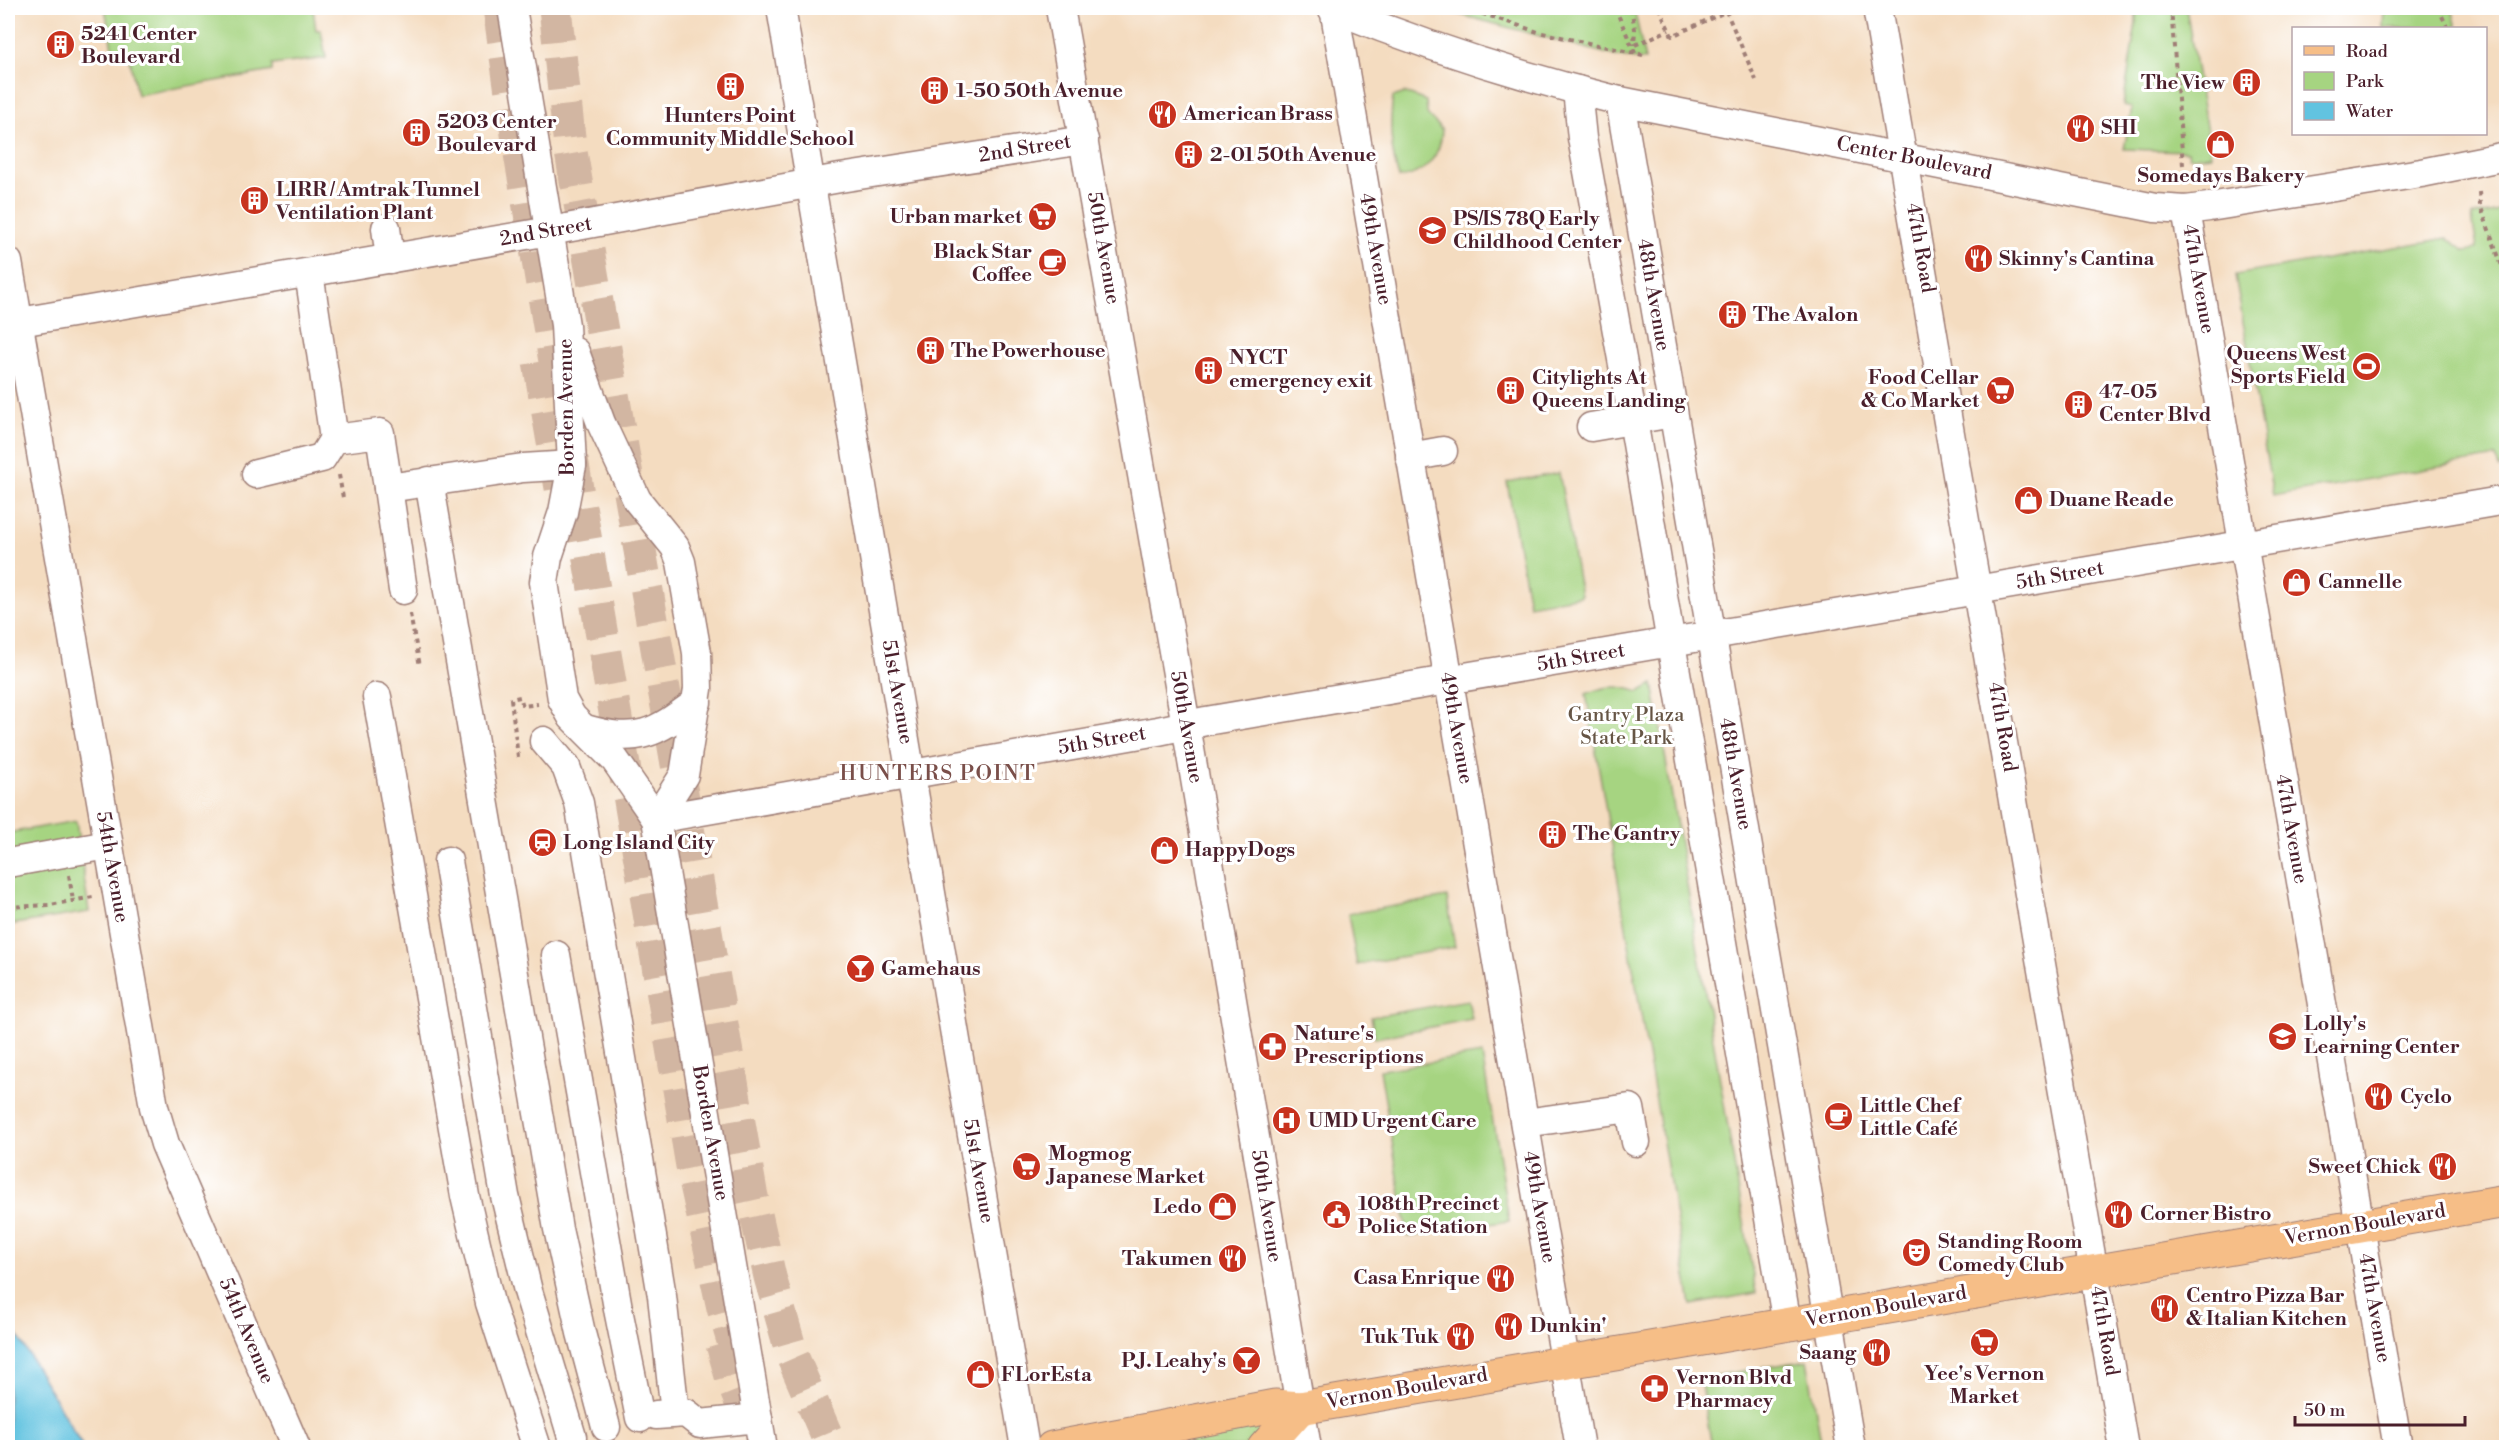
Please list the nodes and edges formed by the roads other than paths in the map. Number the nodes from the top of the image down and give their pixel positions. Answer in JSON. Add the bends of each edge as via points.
{"nodes":[{"id":1,"x":512,"y":8,"type":"edge"},
{"id":2,"x":781,"y":8,"type":"edge"},
{"id":3,"x":1060,"y":8,"type":"edge"},
{"id":4,"x":1333,"y":8,"type":"edge"},
{"id":5,"x":1877,"y":8,"type":"edge"},
{"id":6,"x":1577,"y":90,"type":"junction"},
{"id":7,"x":1620,"y":101,"type":"junction"},
{"id":8,"x":1084,"y":140,"type":"junction"},
{"id":9,"x":2506,"y":156,"type":"edge"},
{"id":10,"x":1904,"y":157,"type":"junction"},
{"id":11,"x":811,"y":183,"type":"junction"},
{"id":12,"x":2186,"y":210,"type":"junction"},
{"id":13,"x":386,"y":228,"type":"dead end"},
{"id":14,"x":550,"y":231,"type":"junction"},
{"id":15,"x":390,"y":259,"type":"junction"},
{"id":16,"x":8,"y":262,"type":"edge"},
{"id":17,"x":309,"y":273,"type":"junction"},
{"id":18,"x":13,"y":323,"type":"edge"},
{"id":19,"x":565,"y":325,"type":"junction"},
{"id":20,"x":1673,"y":413,"type":"junction"},
{"id":21,"x":1633,"y":420,"type":"junction"},
{"id":22,"x":1591,"y":428,"type":"dead end"},
{"id":23,"x":334,"y":440,"type":"junction"},
{"id":24,"x":1443,"y":451,"type":"dead end"},
{"id":25,"x":1410,"y":457,"type":"junction"},
{"id":26,"x":572,"y":465,"type":"junction"},
{"id":27,"x":256,"y":474,"type":"dead end"},
{"id":28,"x":429,"y":481,"type":"junction"},
{"id":29,"x":388,"y":488,"type":"junction"},
{"id":30,"x":2506,"y":500,"type":"edge"},
{"id":31,"x":2243,"y":544,"type":"junction"},
{"id":32,"x":403,"y":590,"type":"road end"},
{"id":33,"x":1978,"y":591,"type":"junction"},
{"id":34,"x":1711,"y":636,"type":"junction"},
{"id":35,"x":1671,"y":643,"type":"junction"},
{"id":36,"x":1448,"y":680,"type":"junction"},
{"id":37,"x":377,"y":697,"type":"dead end"},
{"id":38,"x":697,"y":702,"type":"junction"},
{"id":39,"x":1186,"y":725,"type":"junction"},
{"id":40,"x":583,"y":728,"type":"junction"},
{"id":41,"x":544,"y":741,"type":"dead end"},
{"id":42,"x":911,"y":774,"type":"junction"},
{"id":43,"x":656,"y":819,"type":"junction"},
{"id":44,"x":108,"y":845,"type":"junction"},
{"id":45,"x":448,"y":861,"type":"dead end"},
{"id":46,"x":8,"y":863,"type":"edge"},
{"id":47,"x":556,"y":955,"type":"dead end"},
{"id":48,"x":1524,"y":1123,"type":"junction"},
{"id":49,"x":1636,"y":1142,"type":"dead end"},
{"id":50,"x":2506,"y":1201,"type":"edge"},
{"id":51,"x":2360,"y":1226,"type":"junction"},
{"id":52,"x":2094,"y":1271,"type":"junction"},
{"id":53,"x":1828,"y":1317,"type":"junction"},
{"id":54,"x":1787,"y":1324,"type":"junction"},
{"id":55,"x":1566,"y":1362,"type":"junction"},
{"id":56,"x":1300,"y":1408,"type":"junction"},
{"id":57,"x":675,"y":1413,"type":"junction"},
{"id":58,"x":640,"y":1418,"type":"junction"},
{"id":59,"x":758,"y":1418,"type":"junction"},
{"id":60,"x":606,"y":1427,"type":"junction"},
{"id":61,"x":572,"y":1437,"type":"junction"},
{"id":62,"x":296,"y":1448,"type":"edge"},
{"id":63,"x":539,"y":1448,"type":"edge"},
{"id":64,"x":763,"y":1448,"type":"edge"},
{"id":65,"x":1025,"y":1448,"type":"edge"},
{"id":66,"x":1052,"y":1448,"type":"edge"},
{"id":67,"x":1264,"y":1448,"type":"edge"},
{"id":68,"x":1307,"y":1448,"type":"edge"},
{"id":69,"x":1580,"y":1448,"type":"edge"},
{"id":70,"x":1851,"y":1448,"type":"edge"},
{"id":71,"x":2124,"y":1448,"type":"edge"},
{"id":72,"x":2398,"y":1448,"type":"edge"}],
"edges":[{"from":1,"to":14,"type":"street","name":"Borden Avenue"},
{"from":2,"to":11,"type":"street","name":"51st Avenue"},
{"from":3,"to":8,"type":"street","name":"50th Avenue"},
{"from":4,"to":6,"type":"street","name":"Center Boulevard","via":[[1485,63]]},
{"from":4,"to":25,"type":"street","name":"49th Avenue"},
{"from":5,"to":10,"type":"street","name":"47th Road"},
{"from":6,"to":7,"type":"street","name":"Center Boulevard"},
{"from":6,"to":21,"type":"street","name":"48th Avenue","via":[[1581,138]]},
{"from":7,"to":10,"type":"street","name":"Center Boulevard"},
{"from":7,"to":20,"type":"street","name":"48th Avenue"},
{"from":8,"to":11,"type":"street","name":"2nd Street"},
{"from":8,"to":39,"type":"street","name":"50th Avenue"},
{"from":9,"to":12,"type":"street","name":"Center Boulevard"},
{"from":10,"to":12,"type":"street","name":"Center Boulevard","via":[[2136,205]]},
{"from":10,"to":33,"type":"street","name":"47th Road"},
{"from":11,"to":14,"type":"street","name":"2nd Street"},
{"from":11,"to":42,"type":"street","name":"51st Avenue"},
{"from":12,"to":31,"type":"street","name":"47th Avenue"},
{"from":13,"to":15,"type":"street"},
{"from":14,"to":15,"type":"street","name":"2nd Street"},
{"from":14,"to":19,"type":"street","name":"Borden Avenue"},
{"from":15,"to":17,"type":"street","name":"2nd Street"},
{"from":16,"to":18,"type":"street","name":"54th Avenue"},
{"from":17,"to":18,"type":"street","name":"2nd Street"},
{"from":17,"to":23,"type":"street"},
{"from":18,"to":44,"type":"street","name":"54th Avenue"},
{"from":19,"to":26,"type":"street","name":"Borden Avenue"},
{"from":19,"to":38,"type":"street","name":"Borden Avenue","via":[[621,470],[637,500],[679,555],[698,666]]},
{"from":20,"to":21,"type":"street"},
{"from":20,"to":34,"type":"street","name":"48th Avenue"},
{"from":21,"to":22,"type":"street"},
{"from":21,"to":35,"type":"street","name":"48th Avenue"},
{"from":23,"to":27,"type":"street","via":[[322,458]]},
{"from":23,"to":29,"type":"street","via":[[380,433]]},
{"from":24,"to":25,"type":"street"},
{"from":25,"to":36,"type":"street","name":"49th Avenue"},
{"from":26,"to":28,"type":"street"},
{"from":26,"to":40,"type":"street","name":"Borden Avenue","via":[[544,582],[562,699]]},
{"from":28,"to":29,"type":"street"},
{"from":28,"to":60,"type":"street","via":[[558,1229]]},
{"from":29,"to":32,"type":"street"},
{"from":30,"to":31,"type":"street","name":"5th Street"},
{"from":31,"to":33,"type":"street","name":"5th Street"},
{"from":31,"to":51,"type":"street","name":"47th Avenue"},
{"from":33,"to":34,"type":"street","name":"5th Street"},
{"from":33,"to":52,"type":"street","name":"47th Road"},
{"from":34,"to":35,"type":"street","name":"5th Street"},
{"from":34,"to":53,"type":"street","name":"48th Avenue"},
{"from":35,"to":36,"type":"street","name":"5th Street"},
{"from":35,"to":54,"type":"street","name":"48th Avenue"},
{"from":36,"to":39,"type":"street","name":"5th Street"},
{"from":36,"to":48,"type":"street","name":"49th Avenue"},
{"from":37,"to":63,"type":"street","via":[[465,1196],[490,1303]]},
{"from":38,"to":40,"type":"street","via":[[668,724],[639,737],[617,737]]},
{"from":38,"to":43,"type":"street","name":"Borden Avenue","via":[[684,775]]},
{"from":39,"to":42,"type":"street","name":"5th Street"},
{"from":39,"to":56,"type":"street","name":"50th Avenue"},
{"from":40,"to":43,"type":"street","name":"Borden Avenue","via":[[615,760]]},
{"from":41,"to":57,"type":"street","via":[[567,767],[579,803],[662,1296]]},
{"from":42,"to":43,"type":"street","name":"5th Street"},
{"from":42,"to":65,"type":"street","name":"51st Avenue"},
{"from":43,"to":59,"type":"street","name":"Borden Avenue"},
{"from":44,"to":46,"type":"street"},
{"from":44,"to":62,"type":"street","name":"54th Avenue","via":[[159,1125]]},
{"from":45,"to":61,"type":"street","via":[[505,1196],[528,1291]]},
{"from":47,"to":58,"type":"street"},
{"from":48,"to":49,"type":"street","via":[[1630,1108]]},
{"from":48,"to":55,"type":"street","name":"49th Avenue"},
{"from":50,"to":51,"type":"main road","name":"Vernon Boulevard"},
{"from":51,"to":52,"type":"main road","name":"Vernon Boulevard"},
{"from":51,"to":72,"type":"street","name":"47th Avenue"},
{"from":52,"to":53,"type":"main road","name":"Vernon Boulevard"},
{"from":52,"to":71,"type":"street","name":"47th Road"},
{"from":53,"to":54,"type":"main road","name":"Vernon Boulevard"},
{"from":53,"to":70,"type":"street","name":"48th Avenue"},
{"from":54,"to":55,"type":"main road","name":"Vernon Boulevard"},
{"from":55,"to":56,"type":"main road","name":"Vernon Boulevard"},
{"from":55,"to":69,"type":"street","name":"49th Avenue"},
{"from":56,"to":66,"type":"main road","name":"Vernon Boulevard","via":[[1275,1406]]},
{"from":56,"to":67,"type":"main road","name":"Vernon Boulevard"},
{"from":56,"to":68,"type":"street","name":"50th Avenue"},
{"from":57,"to":58,"type":"street"},
{"from":57,"to":59,"type":"street","via":[[686,1413],[700,1424]]},
{"from":58,"to":60,"type":"street"},
{"from":59,"to":64,"type":"street","name":"Borden Avenue"},
{"from":60,"to":61,"type":"street"},
{"from":61,"to":63,"type":"street"}]}
